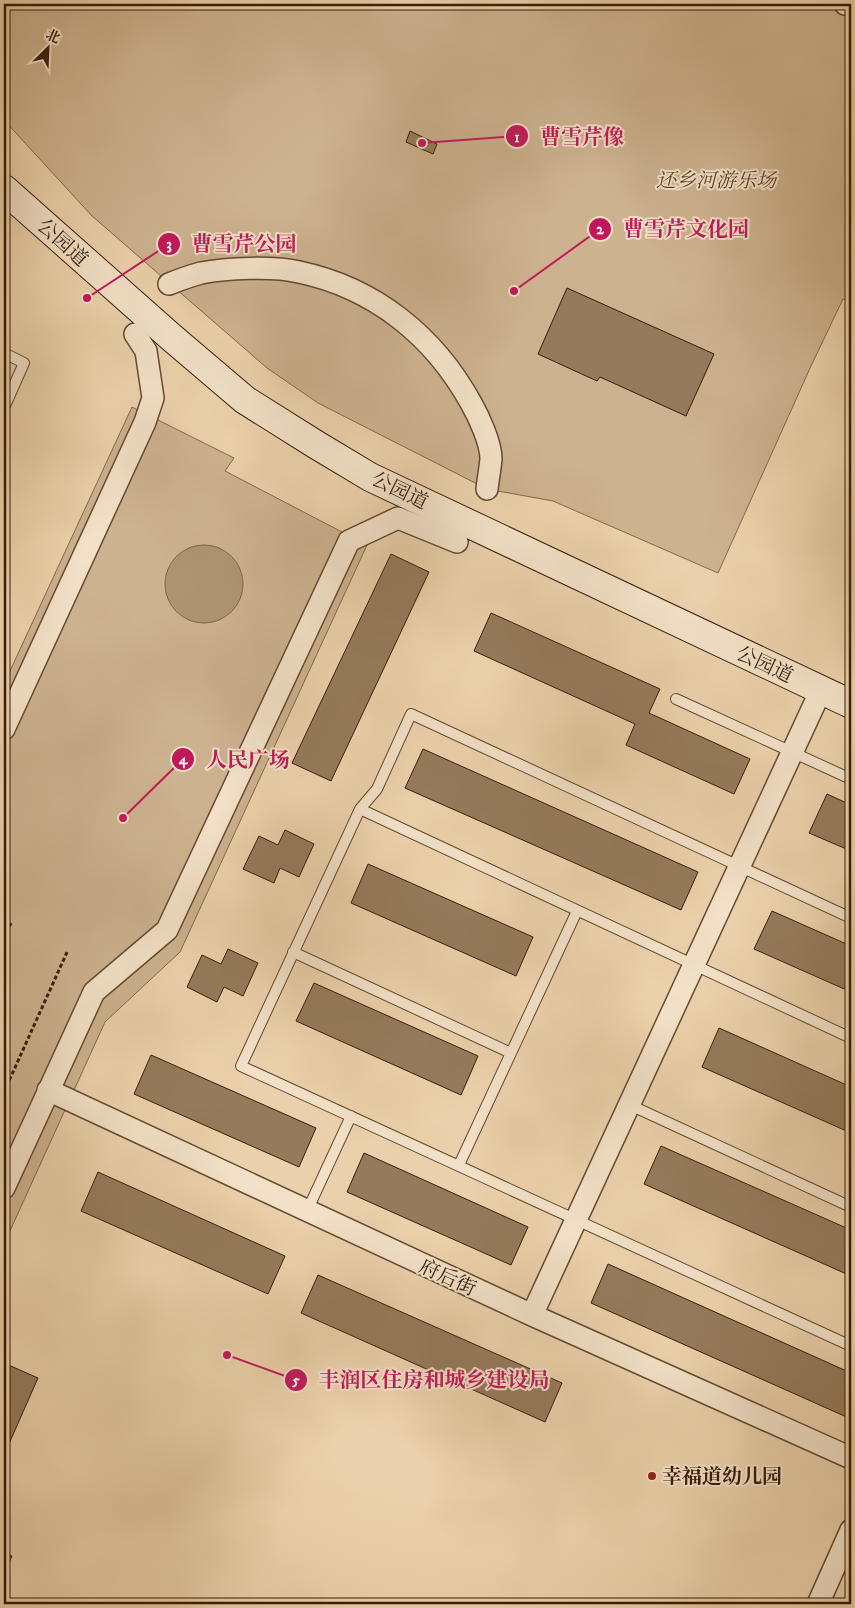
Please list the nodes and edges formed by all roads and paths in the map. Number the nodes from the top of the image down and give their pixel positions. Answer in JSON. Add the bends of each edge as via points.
{"nodes":[{"id":1,"x":846,"y":4,"type":"edge"},
{"id":2,"x":851,"y":4,"type":"edge"},
{"id":3,"x":4,"y":189,"type":"edge"},
{"id":4,"x":169,"y":284,"type":"dead end"},
{"id":5,"x":135,"y":334,"type":"dead end"},
{"id":6,"x":4,"y":354,"type":"edge"},
{"id":7,"x":4,"y":408,"type":"edge"},
{"id":8,"x":487,"y":489,"type":"dead end"},
{"id":9,"x":457,"y":542,"type":"dead end"},
{"id":10,"x":821,"y":690,"type":"junction"},
{"id":11,"x":676,"y":699,"type":"dead end"},
{"id":12,"x":851,"y":704,"type":"edge"},
{"id":13,"x":4,"y":729,"type":"edge"},
{"id":14,"x":792,"y":752,"type":"junction"},
{"id":15,"x":851,"y":779,"type":"edge"},
{"id":16,"x":360,"y":809,"type":"junction"},
{"id":17,"x":739,"y":866,"type":"junction"},
{"id":18,"x":577,"y":911,"type":"junction"},
{"id":19,"x":851,"y":918,"type":"edge"},
{"id":20,"x":10,"y":923,"type":"dead end"},
{"id":21,"x":4,"y":938,"type":"edge"},
{"id":22,"x":68,"y":950,"type":"dead end"},
{"id":23,"x":293,"y":952,"type":"junction"},
{"id":24,"x":694,"y":965,"type":"junction"},
{"id":25,"x":851,"y":1038,"type":"edge"},
{"id":26,"x":511,"y":1053,"type":"junction"},
{"id":27,"x":48,"y":1090,"type":"junction"},
{"id":28,"x":4,"y":1092,"type":"edge"},
{"id":29,"x":630,"y":1105,"type":"junction"},
{"id":30,"x":351,"y":1116,"type":"junction"},
{"id":31,"x":459,"y":1166,"type":"junction"},
{"id":32,"x":4,"y":1188,"type":"edge"},
{"id":33,"x":851,"y":1207,"type":"edge"},
{"id":34,"x":307,"y":1211,"type":"junction"},
{"id":35,"x":575,"y":1219,"type":"junction"},
{"id":36,"x":532,"y":1315,"type":"junction"},
{"id":37,"x":851,"y":1346,"type":"edge"},
{"id":38,"x":851,"y":1458,"type":"edge"},
{"id":39,"x":851,"y":1530,"type":"edge"},
{"id":40,"x":818,"y":1604,"type":"edge"}],
"edges":[{"from":1,"to":2,"type":"street"},
{"from":3,"to":10,"type":"main road","name":"公园道","via":[[171,338],[238,393],[315,444],[370,476]]},
{"from":4,"to":8,"type":"street","via":[[202,273],[255,268],[298,271],[344,286],[385,307],[424,338],[458,379],[481,420],[491,458]]},
{"from":5,"to":13,"type":"street","via":[[146,351],[153,398],[145,422]]},
{"from":6,"to":7,"type":"lane","via":[[24,362]]},
{"from":9,"to":27,"type":"street","via":[[398,518],[350,541],[167,930],[94,992]]},
{"from":10,"to":12,"type":"main road","name":"公园道"},
{"from":10,"to":14,"type":"street"},
{"from":11,"to":14,"type":"lane"},
{"from":14,"to":15,"type":"lane"},
{"from":14,"to":17,"type":"street"},
{"from":16,"to":17,"type":"lane","via":[[377,789],[411,714]]},
{"from":16,"to":18,"type":"lane"},
{"from":16,"to":23,"type":"lane"},
{"from":17,"to":19,"type":"lane"},
{"from":17,"to":24,"type":"street"},
{"from":18,"to":24,"type":"lane"},
{"from":18,"to":26,"type":"lane"},
{"from":20,"to":21,"type":"path"},
{"from":22,"to":28,"type":"path"},
{"from":23,"to":26,"type":"lane"},
{"from":23,"to":30,"type":"lane","via":[[240,1066]]},
{"from":24,"to":25,"type":"lane"},
{"from":24,"to":29,"type":"street"},
{"from":26,"to":31,"type":"lane"},
{"from":27,"to":32,"type":"street"},
{"from":27,"to":34,"type":"street","name":"府后街"},
{"from":29,"to":33,"type":"lane"},
{"from":29,"to":35,"type":"street"},
{"from":30,"to":31,"type":"lane"},
{"from":30,"to":34,"type":"lane"},
{"from":31,"to":35,"type":"lane"},
{"from":34,"to":36,"type":"street","name":"府后街"},
{"from":35,"to":36,"type":"street"},
{"from":35,"to":37,"type":"lane"},
{"from":36,"to":38,"type":"street","name":"府后街"},
{"from":39,"to":40,"type":"street"}]}
